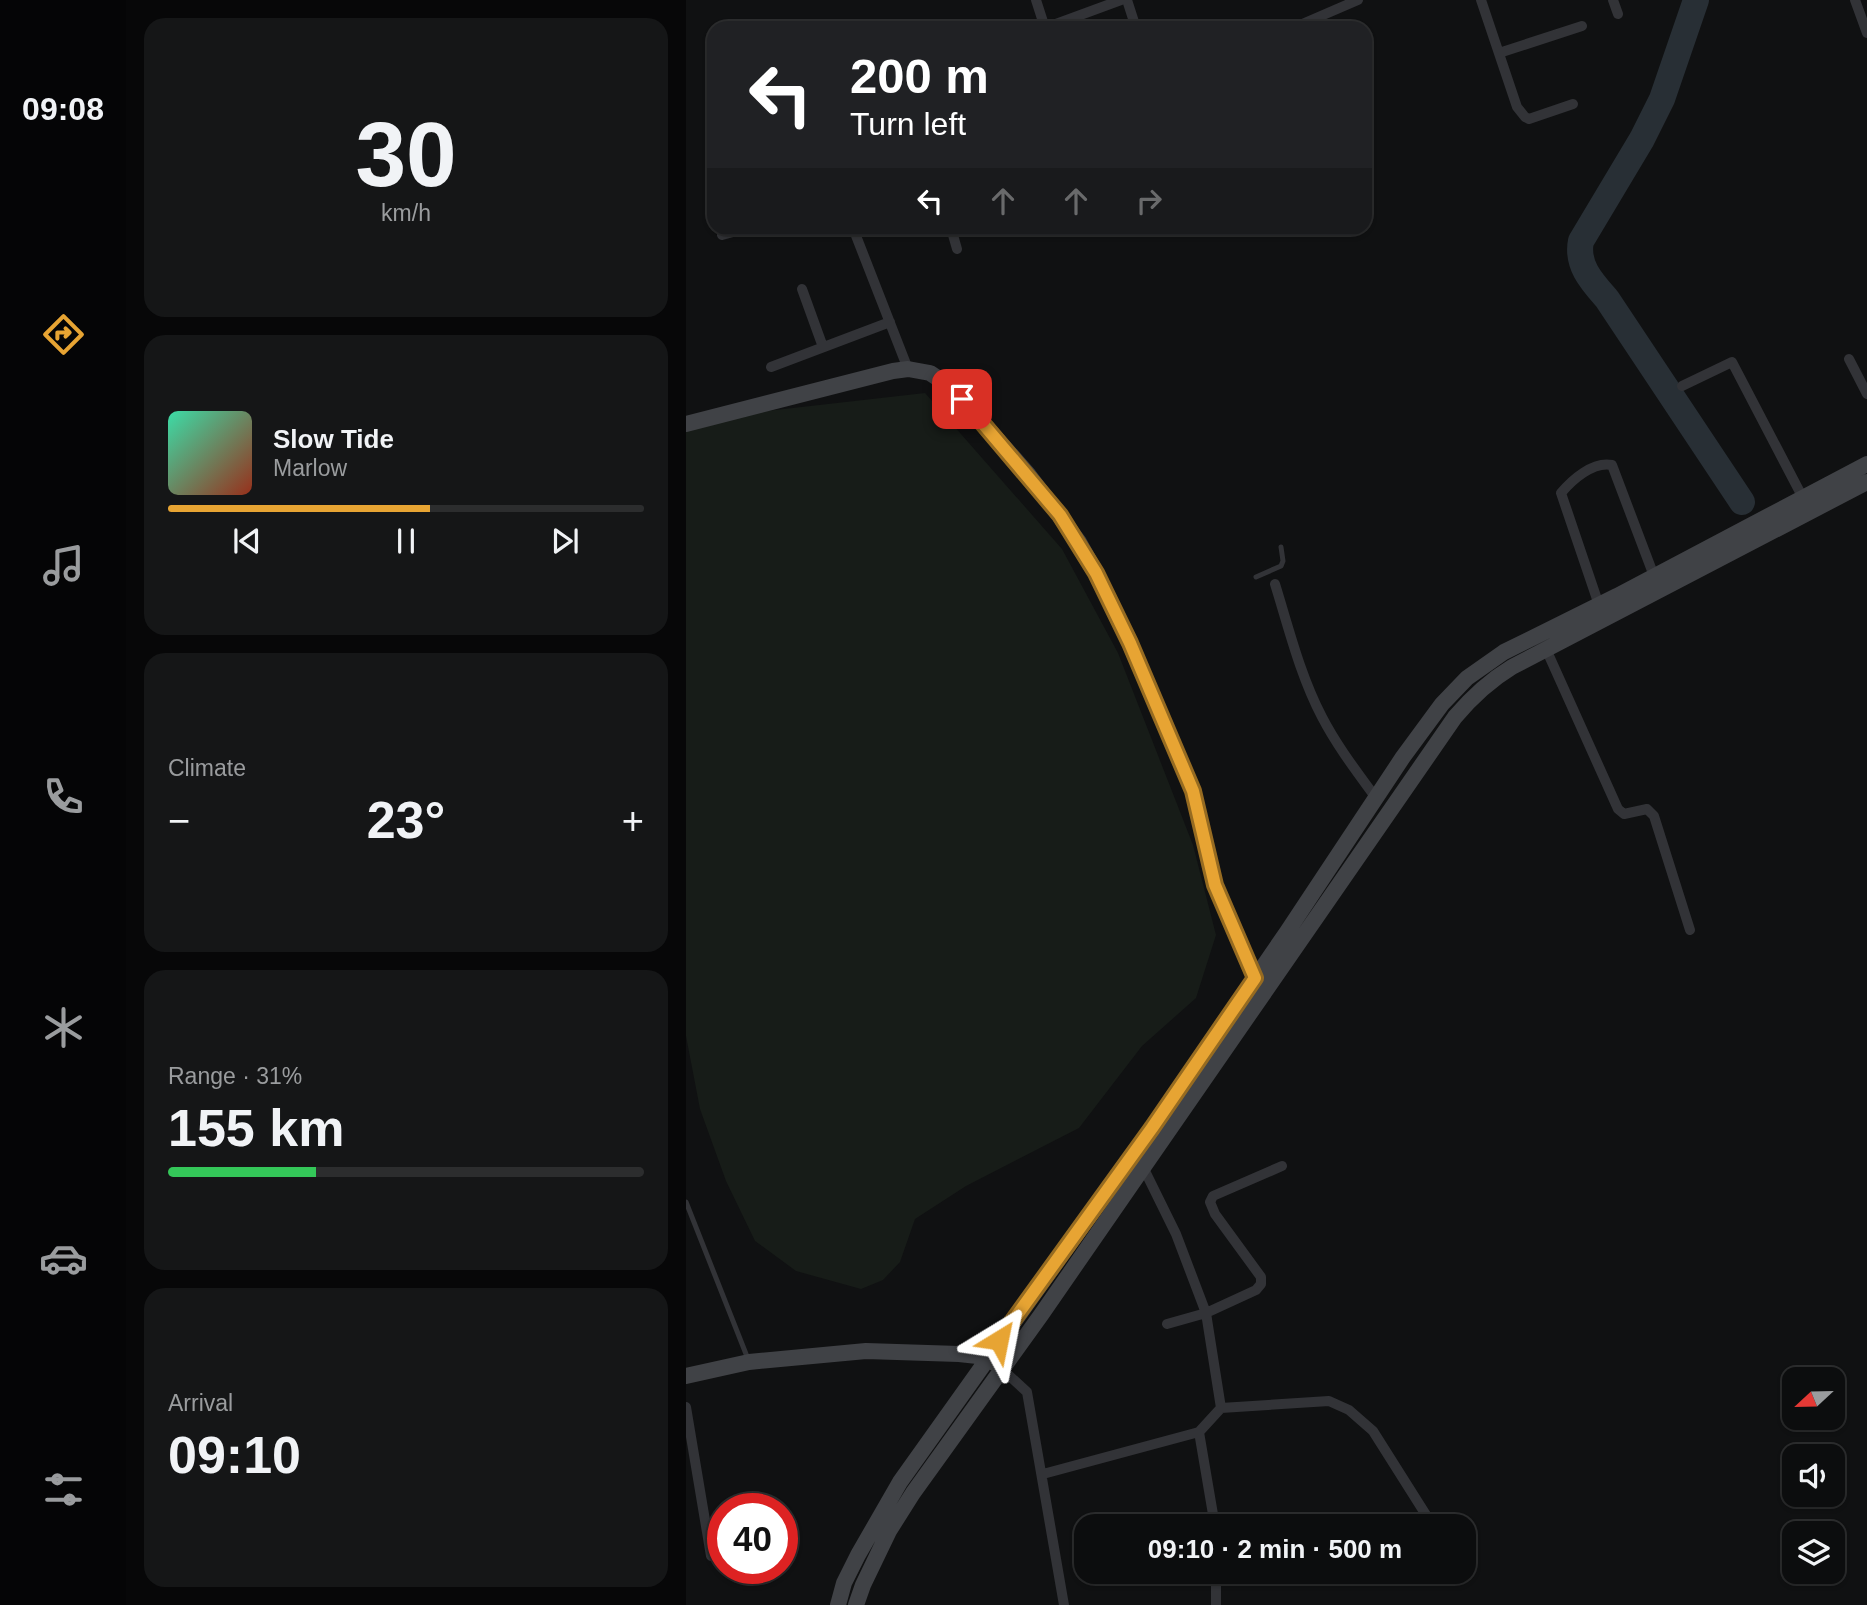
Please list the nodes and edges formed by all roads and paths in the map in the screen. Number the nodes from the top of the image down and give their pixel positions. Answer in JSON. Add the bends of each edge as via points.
{"nodes":[{"id":1,"x":1036,"y":0,"type":"edge"},
{"id":2,"x":1121,"y":0,"type":"edge"},
{"id":3,"x":1127,"y":0,"type":"edge"},
{"id":4,"x":1358,"y":0,"type":"edge"},
{"id":5,"x":1481,"y":0,"type":"edge"},
{"id":6,"x":1613,"y":0,"type":"edge"},
{"id":7,"x":1855,"y":0,"type":"edge"},
{"id":8,"x":1618,"y":14,"type":"dead end"},
{"id":9,"x":1043,"y":21,"type":"edge"},
{"id":10,"x":1064,"y":21,"type":"edge"},
{"id":11,"x":1134,"y":21,"type":"edge"},
{"id":12,"x":1309,"y":21,"type":"edge"},
{"id":13,"x":1582,"y":26,"type":"dead end"},
{"id":14,"x":1867,"y":33,"type":"edge"},
{"id":15,"x":1499,"y":53,"type":"junction"},
{"id":16,"x":1573,"y":104,"type":"dead end"},
{"id":17,"x":856,"y":235,"type":"edge"},
{"id":18,"x":953,"y":235,"type":"edge"},
{"id":19,"x":957,"y":249,"type":"dead end"},
{"id":20,"x":802,"y":289,"type":"dead end"},
{"id":21,"x":890,"y":322,"type":"junction"},
{"id":22,"x":822,"y":347,"type":"junction"},
{"id":23,"x":1849,"y":359,"type":"dead end"},
{"id":24,"x":771,"y":367,"type":"dead end"},
{"id":25,"x":908,"y":369,"type":"junction"},
{"id":26,"x":1682,"y":386,"type":"dead end"},
{"id":27,"x":1867,"y":394,"type":"edge"},
{"id":28,"x":686,"y":424,"type":"edge"},
{"id":29,"x":1867,"y":464,"type":"edge"},
{"id":30,"x":1867,"y":482,"type":"edge"},
{"id":31,"x":1803,"y":498,"type":"junction"},
{"id":32,"x":1281,"y":547,"type":"dead end"},
{"id":33,"x":1270,"y":570,"type":"junction"},
{"id":34,"x":1654,"y":576,"type":"junction"},
{"id":35,"x":1256,"y":577,"type":"dead end"},
{"id":36,"x":1275,"y":584,"type":"joint"},
{"id":37,"x":1602,"y":612,"type":"junction"},
{"id":38,"x":1546,"y":649,"type":"junction"},
{"id":39,"x":1376,"y":798,"type":"junction"},
{"id":40,"x":1690,"y":930,"type":"dead end"},
{"id":41,"x":1261,"y":984,"type":"junction"},
{"id":42,"x":1282,"y":1166,"type":"dead end"},
{"id":43,"x":1143,"y":1167,"type":"junction"},
{"id":44,"x":686,"y":1202,"type":"edge"},
{"id":45,"x":1206,"y":1313,"type":"junction"},
{"id":46,"x":1167,"y":1324,"type":"dead end"},
{"id":47,"x":987,"y":1357,"type":"junction"},
{"id":48,"x":749,"y":1362,"type":"junction"},
{"id":49,"x":1002,"y":1369,"type":"junction"},
{"id":50,"x":686,"y":1376,"type":"edge"},
{"id":51,"x":686,"y":1407,"type":"edge"},
{"id":52,"x":1221,"y":1408,"type":"junction"},
{"id":53,"x":1199,"y":1432,"type":"junction"},
{"id":54,"x":1043,"y":1474,"type":"junction"},
{"id":55,"x":1213,"y":1514,"type":"edge"},
{"id":56,"x":1425,"y":1514,"type":"edge"},
{"id":57,"x":707,"y":1532,"type":"edge"},
{"id":58,"x":1216,"y":1584,"type":"edge"},
{"id":59,"x":838,"y":1605,"type":"edge"},
{"id":60,"x":856,"y":1605,"type":"edge"},
{"id":61,"x":1064,"y":1605,"type":"edge"},
{"id":62,"x":1216,"y":1605,"type":"edge"}],
"edges":[{"from":1,"to":9,"type":"street"},
{"from":2,"to":10,"type":"street"},
{"from":3,"to":11,"type":"street"},
{"from":4,"to":12,"type":"street"},
{"from":5,"to":15,"type":"street"},
{"from":6,"to":8,"type":"street"},
{"from":7,"to":14,"type":"street"},
{"from":13,"to":15,"type":"street"},
{"from":15,"to":16,"type":"street","via":[[1517,107],[1525,117]]},
{"from":17,"to":21,"type":"street"},
{"from":18,"to":19,"type":"street"},
{"from":20,"to":22,"type":"street"},
{"from":21,"to":22,"type":"street"},
{"from":21,"to":25,"type":"street"},
{"from":22,"to":24,"type":"street"},
{"from":23,"to":27,"type":"street"},
{"from":25,"to":28,"type":"street"},
{"from":25,"to":41,"type":"street","via":[[930,373],[957,393],[1028,474],[1085,552],[1185,772],[1220,900]]},
{"from":26,"to":31,"type":"street","via":[[1732,362]]},
{"from":29,"to":31,"type":"street"},
{"from":30,"to":37,"type":"street"},
{"from":31,"to":34,"type":"street"},
{"from":32,"to":33,"type":"lane","via":[[1281,566]]},
{"from":33,"to":35,"type":"lane"},
{"from":33,"to":36,"type":"lane"},
{"from":34,"to":37,"type":"street"},
{"from":34,"to":37,"type":"street","via":[[1612,466],[1606,464],[1576,476],[1561,493]]},
{"from":36,"to":39,"type":"street","via":[[1302,671],[1322,717]]},
{"from":37,"to":38,"type":"street"},
{"from":37,"to":39,"type":"street","via":[[1504,652],[1467,678],[1442,704]]},
{"from":38,"to":40,"type":"street","via":[[1618,809],[1624,814],[1647,809],[1654,816]]},
{"from":38,"to":41,"type":"street","via":[[1493,679],[1455,716]]},
{"from":39,"to":41,"type":"street"},
{"from":41,"to":43,"type":"street"},
{"from":41,"to":47,"type":"street"},
{"from":42,"to":45,"type":"street","via":[[1213,1196],[1210,1202],[1215,1214],[1261,1277],[1261,1284]]},
{"from":43,"to":45,"type":"street","via":[[1176,1234]]},
{"from":43,"to":49,"type":"street"},
{"from":44,"to":48,"type":"lane"},
{"from":45,"to":46,"type":"street"},
{"from":45,"to":52,"type":"street"},
{"from":47,"to":48,"type":"street","via":[[897,1351]]},
{"from":47,"to":49,"type":"street"},
{"from":47,"to":59,"type":"street","via":[[900,1482],[844,1583]]},
{"from":48,"to":50,"type":"street"},
{"from":49,"to":54,"type":"street","via":[[1027,1392]]},
{"from":49,"to":60,"type":"street","via":[[913,1493]]},
{"from":51,"to":57,"type":"street"},
{"from":52,"to":53,"type":"street"},
{"from":52,"to":56,"type":"street","via":[[1329,1401],[1349,1410],[1373,1431]]},
{"from":53,"to":54,"type":"street"},
{"from":53,"to":55,"type":"street"},
{"from":54,"to":61,"type":"street"},
{"from":58,"to":62,"type":"street"}]}
